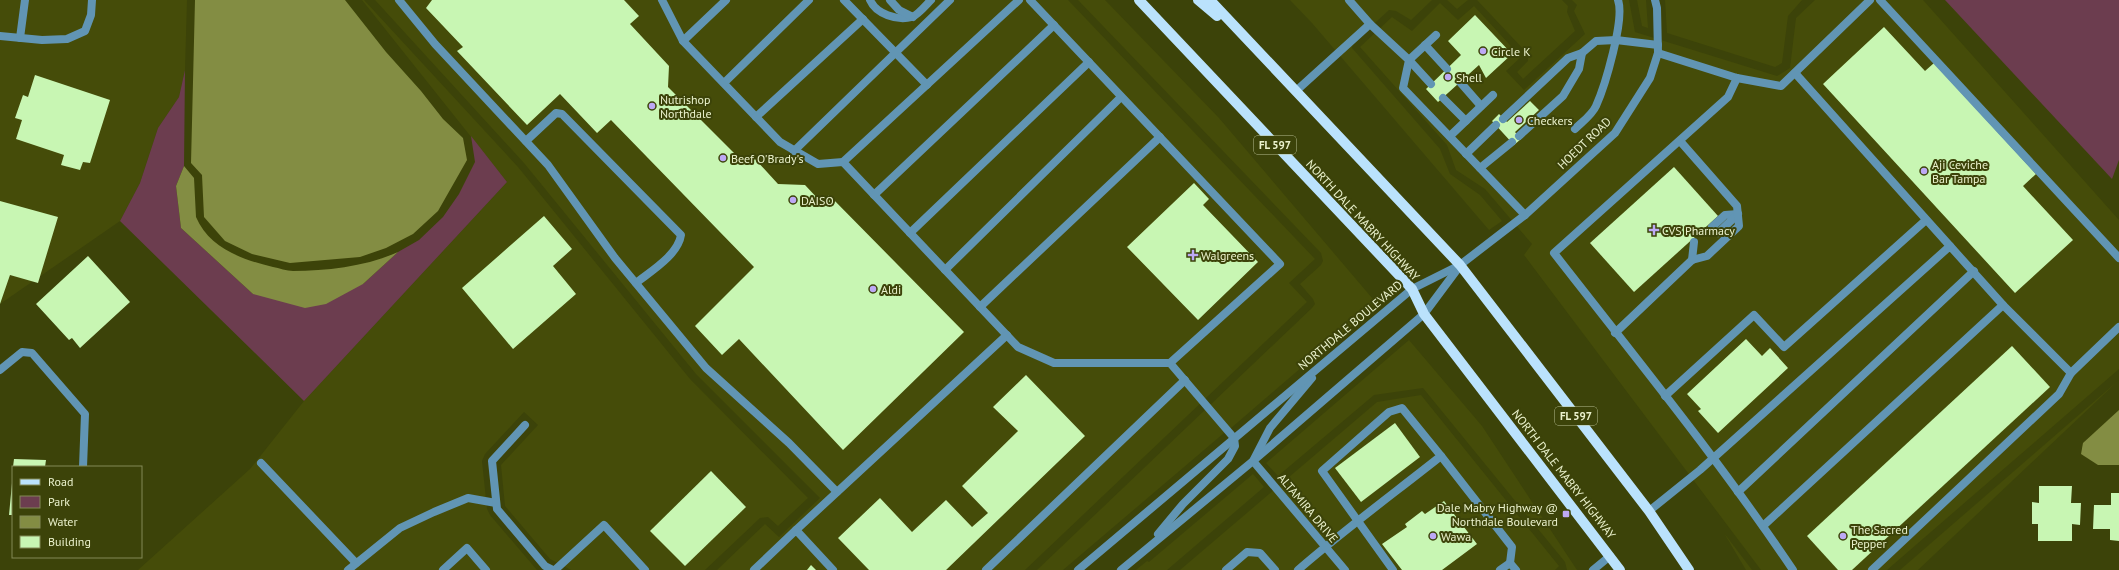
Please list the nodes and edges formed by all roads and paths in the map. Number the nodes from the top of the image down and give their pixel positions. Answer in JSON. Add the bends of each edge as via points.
{"nodes":[{"id":1,"x":25,"y":0,"type":"edge"},
{"id":2,"x":92,"y":0,"type":"edge"},
{"id":3,"x":399,"y":0,"type":"edge"},
{"id":4,"x":726,"y":0,"type":"edge"},
{"id":5,"x":809,"y":0,"type":"edge"},
{"id":6,"x":844,"y":0,"type":"edge"},
{"id":7,"x":870,"y":0,"type":"edge"},
{"id":8,"x":890,"y":0,"type":"edge"},
{"id":9,"x":931,"y":0,"type":"edge"},
{"id":10,"x":950,"y":0,"type":"edge"},
{"id":11,"x":1019,"y":0,"type":"edge"},
{"id":12,"x":1030,"y":0,"type":"edge"},
{"id":13,"x":1139,"y":0,"type":"edge"},
{"id":14,"x":1198,"y":0,"type":"edge"},
{"id":15,"x":1210,"y":0,"type":"edge"},
{"id":16,"x":1348,"y":0,"type":"edge"},
{"id":17,"x":1618,"y":0,"type":"edge"},
{"id":18,"x":1655,"y":0,"type":"edge"},
{"id":19,"x":1870,"y":0,"type":"edge"},
{"id":20,"x":1880,"y":0,"type":"edge"},
{"id":21,"x":666,"y":2,"type":"edge"},
{"id":22,"x":913,"y":17,"type":"junction"},
{"id":23,"x":863,"y":19,"type":"junction"},
{"id":24,"x":1370,"y":24,"type":"junction"},
{"id":25,"x":1054,"y":25,"type":"junction"},
{"id":26,"x":1436,"y":35,"type":"dead end"},
{"id":27,"x":0,"y":36,"type":"edge"},
{"id":28,"x":20,"y":38,"type":"junction"},
{"id":29,"x":1616,"y":40,"type":"junction"},
{"id":30,"x":683,"y":41,"type":"junction"},
{"id":31,"x":1253,"y":45,"type":"junction"},
{"id":32,"x":1425,"y":45,"type":"junction"},
{"id":33,"x":1658,"y":49,"type":"junction"},
{"id":34,"x":896,"y":53,"type":"junction"},
{"id":35,"x":1582,"y":53,"type":"junction"},
{"id":36,"x":1409,"y":60,"type":"junction"},
{"id":37,"x":1089,"y":62,"type":"junction"},
{"id":38,"x":1447,"y":69,"type":"dead end"},
{"id":39,"x":1795,"y":73,"type":"junction"},
{"id":40,"x":1737,"y":78,"type":"junction"},
{"id":41,"x":1460,"y":82,"type":"dead end"},
{"id":42,"x":724,"y":83,"type":"junction"},
{"id":43,"x":1431,"y":84,"type":"dead end"},
{"id":44,"x":927,"y":85,"type":"junction"},
{"id":45,"x":1296,"y":91,"type":"junction"},
{"id":46,"x":1121,"y":96,"type":"junction"},
{"id":47,"x":1493,"y":96,"type":"dead end"},
{"id":48,"x":1443,"y":98,"type":"dead end"},
{"id":49,"x":1481,"y":106,"type":"junction"},
{"id":50,"x":756,"y":117,"type":"junction"},
{"id":51,"x":1503,"y":118,"type":"dead end"},
{"id":52,"x":1466,"y":121,"type":"junction"},
{"id":53,"x":1496,"y":125,"type":"dead end"},
{"id":54,"x":1575,"y":129,"type":"dead end"},
{"id":55,"x":1450,"y":136,"type":"junction"},
{"id":56,"x":1519,"y":136,"type":"dead end"},
{"id":57,"x":1160,"y":137,"type":"junction"},
{"id":58,"x":526,"y":141,"type":"junction"},
{"id":59,"x":1680,"y":141,"type":"junction"},
{"id":60,"x":1512,"y":142,"type":"dead end"},
{"id":61,"x":794,"y":151,"type":"junction"},
{"id":62,"x":1466,"y":154,"type":"junction"},
{"id":63,"x":843,"y":162,"type":"junction"},
{"id":64,"x":1480,"y":168,"type":"junction"},
{"id":65,"x":874,"y":195,"type":"junction"},
{"id":66,"x":1738,"y":214,"type":"junction"},
{"id":67,"x":1525,"y":215,"type":"junction"},
{"id":68,"x":1926,"y":220,"type":"junction"},
{"id":69,"x":1715,"y":230,"type":"dead end"},
{"id":70,"x":910,"y":232,"type":"junction"},
{"id":71,"x":1694,"y":242,"type":"dead end"},
{"id":72,"x":1950,"y":246,"type":"junction"},
{"id":73,"x":1701,"y":249,"type":"dead end"},
{"id":74,"x":2119,"y":258,"type":"edge"},
{"id":75,"x":1692,"y":260,"type":"junction"},
{"id":76,"x":1460,"y":265,"type":"junction"},
{"id":77,"x":945,"y":270,"type":"junction"},
{"id":78,"x":1974,"y":272,"type":"junction"},
{"id":79,"x":636,"y":283,"type":"junction"},
{"id":80,"x":1412,"y":289,"type":"junction"},
{"id":81,"x":2003,"y":305,"type":"junction"},
{"id":82,"x":980,"y":307,"type":"junction"},
{"id":83,"x":1424,"y":314,"type":"junction"},
{"id":84,"x":2119,"y":327,"type":"edge"},
{"id":85,"x":1615,"y":333,"type":"junction"},
{"id":86,"x":1006,"y":335,"type":"junction"},
{"id":87,"x":1325,"y":362,"type":"junction"},
{"id":88,"x":1170,"y":364,"type":"junction"},
{"id":89,"x":0,"y":370,"type":"edge"},
{"id":90,"x":2071,"y":372,"type":"junction"},
{"id":91,"x":1185,"y":380,"type":"junction"},
{"id":92,"x":1665,"y":396,"type":"junction"},
{"id":93,"x":525,"y":425,"type":"dead end"},
{"id":94,"x":1234,"y":438,"type":"junction"},
{"id":95,"x":1441,"y":456,"type":"junction"},
{"id":96,"x":1713,"y":458,"type":"junction"},
{"id":97,"x":1254,"y":461,"type":"junction"},
{"id":98,"x":261,"y":464,"type":"dead end"},
{"id":99,"x":83,"y":466,"type":"edge"},
{"id":100,"x":837,"y":492,"type":"junction"},
{"id":101,"x":1738,"y":492,"type":"junction"},
{"id":102,"x":496,"y":503,"type":"junction"},
{"id":103,"x":1649,"y":511,"type":"junction"},
{"id":104,"x":1359,"y":521,"type":"junction"},
{"id":105,"x":1763,"y":526,"type":"junction"},
{"id":106,"x":796,"y":530,"type":"junction"},
{"id":107,"x":1325,"y":547,"type":"junction"},
{"id":108,"x":1147,"y":549,"type":"junction"},
{"id":109,"x":1610,"y":556,"type":"junction"},
{"id":110,"x":1510,"y":563,"type":"junction"},
{"id":111,"x":356,"y":564,"type":"junction"},
{"id":112,"x":348,"y":570,"type":"edge"},
{"id":113,"x":443,"y":570,"type":"edge"},
{"id":114,"x":486,"y":570,"type":"edge"},
{"id":115,"x":554,"y":570,"type":"edge"},
{"id":116,"x":645,"y":570,"type":"edge"},
{"id":117,"x":754,"y":570,"type":"edge"},
{"id":118,"x":833,"y":570,"type":"edge"},
{"id":119,"x":986,"y":570,"type":"edge"},
{"id":120,"x":1078,"y":570,"type":"edge"},
{"id":121,"x":1121,"y":570,"type":"edge"},
{"id":122,"x":1226,"y":570,"type":"edge"},
{"id":123,"x":1275,"y":570,"type":"edge"},
{"id":124,"x":1298,"y":570,"type":"edge"},
{"id":125,"x":1345,"y":570,"type":"edge"},
{"id":126,"x":1393,"y":570,"type":"edge"},
{"id":127,"x":1500,"y":570,"type":"edge"},
{"id":128,"x":1516,"y":570,"type":"edge"},
{"id":129,"x":1593,"y":570,"type":"edge"},
{"id":130,"x":1620,"y":570,"type":"edge"},
{"id":131,"x":1689,"y":570,"type":"edge"},
{"id":132,"x":1793,"y":570,"type":"edge"},
{"id":133,"x":1872,"y":570,"type":"edge"}],
"edges":[{"from":1,"to":28,"type":"street"},
{"from":2,"to":28,"type":"street","via":[[91,15],[85,31],[67,38]]},
{"from":3,"to":58,"type":"street","via":[[434,44]]},
{"from":4,"to":30,"type":"street"},
{"from":5,"to":42,"type":"street"},
{"from":6,"to":23,"type":"street"},
{"from":7,"to":22,"type":"street","via":[[872,5],[886,15]]},
{"from":8,"to":22,"type":"street","via":[[899,10]]},
{"from":9,"to":22,"type":"street"},
{"from":10,"to":34,"type":"street"},
{"from":11,"to":44,"type":"street"},
{"from":12,"to":25,"type":"street"},
{"from":13,"to":80,"type":"main road","name":"NORTH DALE MABRY HIGHWAY","number":"FL 597"},
{"from":14,"to":31,"type":"main road"},
{"from":15,"to":31,"type":"main road","number":"FL 597"},
{"from":16,"to":24,"type":"street"},
{"from":17,"to":29,"type":"street","via":[[1620,26]]},
{"from":18,"to":33,"type":"street","name":"HOEDT ROAD"},
{"from":19,"to":39,"type":"street"},
{"from":20,"to":74,"type":"street"},
{"from":21,"to":30,"type":"street"},
{"from":23,"to":34,"type":"street"},
{"from":23,"to":50,"type":"street"},
{"from":24,"to":36,"type":"street"},
{"from":24,"to":45,"type":"street"},
{"from":25,"to":37,"type":"street"},
{"from":25,"to":65,"type":"street"},
{"from":26,"to":32,"type":"street"},
{"from":27,"to":28,"type":"street"},
{"from":29,"to":33,"type":"street"},
{"from":29,"to":35,"type":"street","via":[[1596,41]]},
{"from":29,"to":54,"type":"street","via":[[1596,107]]},
{"from":30,"to":42,"type":"street"},
{"from":31,"to":45,"type":"main road","number":"FL 597"},
{"from":32,"to":36,"type":"street"},
{"from":32,"to":38,"type":"street"},
{"from":33,"to":40,"type":"street"},
{"from":33,"to":67,"type":"street","name":"HOEDT ROAD","via":[[1650,78],[1615,133]]},
{"from":34,"to":44,"type":"street"},
{"from":34,"to":61,"type":"street"},
{"from":35,"to":51,"type":"street","via":[[1568,58]]},
{"from":35,"to":56,"type":"street","via":[[1579,69],[1563,96]]},
{"from":36,"to":43,"type":"street"},
{"from":36,"to":55,"type":"street","via":[[1403,88]]},
{"from":37,"to":46,"type":"street"},
{"from":37,"to":70,"type":"street"},
{"from":39,"to":40,"type":"street","via":[[1781,86]]},
{"from":39,"to":68,"type":"street"},
{"from":40,"to":59,"type":"street","via":[[1728,97]]},
{"from":41,"to":49,"type":"street"},
{"from":42,"to":50,"type":"street"},
{"from":44,"to":63,"type":"street"},
{"from":45,"to":76,"type":"main road","number":"FL 597"},
{"from":46,"to":57,"type":"street"},
{"from":46,"to":77,"type":"street"},
{"from":47,"to":49,"type":"street"},
{"from":48,"to":52,"type":"street"},
{"from":49,"to":52,"type":"street"},
{"from":50,"to":61,"type":"street","via":[[780,142]]},
{"from":52,"to":55,"type":"street"},
{"from":53,"to":62,"type":"street"},
{"from":55,"to":62,"type":"street"},
{"from":57,"to":82,"type":"street"},
{"from":57,"to":88,"type":"street","via":[[1280,264]]},
{"from":58,"to":79,"type":"street","via":[[548,165],[597,236]]},
{"from":58,"to":79,"type":"street","via":[[556,113],[562,114],[681,235],[680,244],[672,253]]},
{"from":59,"to":66,"type":"street","via":[[1737,206]]},
{"from":59,"to":85,"type":"street","via":[[1554,253]]},
{"from":60,"to":64,"type":"street"},
{"from":61,"to":63,"type":"street","via":[[818,164]]},
{"from":62,"to":64,"type":"street"},
{"from":63,"to":65,"type":"street"},
{"from":64,"to":67,"type":"street"},
{"from":65,"to":70,"type":"street"},
{"from":66,"to":69,"type":"street","via":[[1725,215]]},
{"from":66,"to":75,"type":"street","via":[[1739,226],[1707,256]]},
{"from":67,"to":76,"type":"street","name":"HOEDT ROAD"},
{"from":68,"to":72,"type":"street"},
{"from":68,"to":92,"type":"street","via":[[1784,347],[1754,315]]},
{"from":70,"to":77,"type":"street"},
{"from":71,"to":75,"type":"street"},
{"from":72,"to":78,"type":"street"},
{"from":72,"to":96,"type":"street"},
{"from":73,"to":75,"type":"street"},
{"from":75,"to":85,"type":"street"},
{"from":76,"to":80,"type":"street","name":"NORTHDALE BOULEVARD"},
{"from":76,"to":83,"type":"street"},
{"from":76,"to":103,"type":"main road","number":"FL 597"},
{"from":77,"to":82,"type":"street"},
{"from":78,"to":81,"type":"street"},
{"from":78,"to":101,"type":"street"},
{"from":79,"to":100,"type":"street","via":[[706,368],[789,442]]},
{"from":80,"to":83,"type":"main road","name":"NORTH DALE MABRY HIGHWAY","number":"FL 597"},
{"from":80,"to":87,"type":"street","name":"NORTHDALE BOULEVARD"},
{"from":81,"to":90,"type":"street"},
{"from":81,"to":105,"type":"street"},
{"from":82,"to":86,"type":"street"},
{"from":83,"to":97,"type":"street"},
{"from":83,"to":109,"type":"main road","name":"NORTH DALE MABRY HIGHWAY","number":"FL 597"},
{"from":84,"to":90,"type":"street"},
{"from":85,"to":92,"type":"street"},
{"from":86,"to":88,"type":"street","via":[[1018,347],[1054,363]]},
{"from":86,"to":100,"type":"street"},
{"from":87,"to":94,"type":"street","name":"NORTHDALE BOULEVARD"},
{"from":87,"to":97,"type":"street","via":[[1270,428]]},
{"from":88,"to":91,"type":"street"},
{"from":89,"to":99,"type":"street","via":[[16,356],[28,351],[71,396],[85,414]]},
{"from":90,"to":133,"type":"street","via":[[2059,394]]},
{"from":91,"to":94,"type":"street"},
{"from":91,"to":119,"type":"street"},
{"from":92,"to":96,"type":"street"},
{"from":93,"to":102,"type":"street","via":[[492,461]]},
{"from":94,"to":108,"type":"street","via":[[1236,446],[1228,459],[1183,504]]},
{"from":94,"to":120,"type":"street","name":"NORTHDALE BOULEVARD"},
{"from":95,"to":104,"type":"street"},
{"from":95,"to":104,"type":"street","via":[[1402,408],[1389,412],[1322,471]]},
{"from":95,"to":110,"type":"street","via":[[1512,547]]},
{"from":96,"to":101,"type":"street"},
{"from":96,"to":103,"type":"street"},
{"from":97,"to":107,"type":"street","name":"ALTAMIRA DRIVE"},
{"from":97,"to":108,"type":"street"},
{"from":98,"to":111,"type":"street"},
{"from":100,"to":106,"type":"street"},
{"from":101,"to":105,"type":"street"},
{"from":102,"to":111,"type":"street","via":[[468,498],[434,512],[400,528]]},
{"from":102,"to":115,"type":"street","via":[[497,509],[545,566]]},
{"from":103,"to":131,"type":"main road","number":"FL 597"},
{"from":104,"to":107,"type":"street"},
{"from":104,"to":126,"type":"street"},
{"from":105,"to":132,"type":"street"},
{"from":106,"to":117,"type":"street"},
{"from":106,"to":118,"type":"street"},
{"from":107,"to":124,"type":"street"},
{"from":107,"to":125,"type":"street","name":"ALTAMIRA DRIVE"},
{"from":108,"to":121,"type":"street"},
{"from":109,"to":129,"type":"street"},
{"from":109,"to":130,"type":"main road","name":"NORTH DALE MABRY HIGHWAY","number":"FL 597"},
{"from":110,"to":127,"type":"street"},
{"from":110,"to":128,"type":"street"},
{"from":111,"to":112,"type":"street"},
{"from":113,"to":114,"type":"street","via":[[467,548]]},
{"from":115,"to":116,"type":"street","via":[[604,525]]},
{"from":122,"to":123,"type":"street","via":[[1248,552],[1260,553]]}]}
